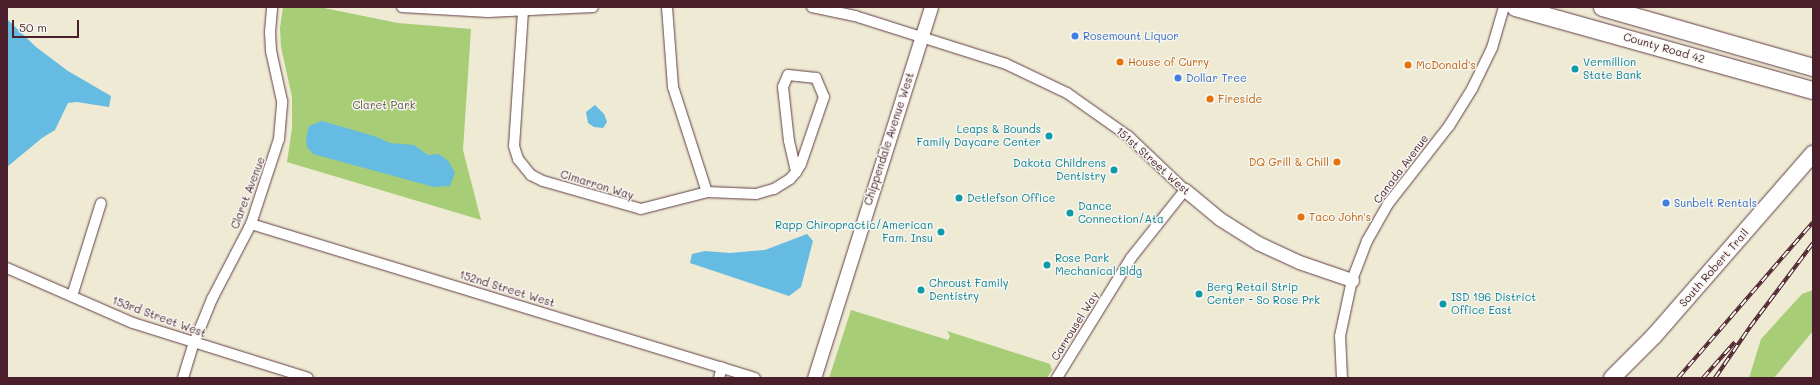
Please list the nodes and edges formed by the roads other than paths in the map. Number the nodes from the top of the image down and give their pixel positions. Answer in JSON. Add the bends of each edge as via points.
{"nodes":[{"id":1,"x":272,"y":7,"type":"edge"},
{"id":2,"x":402,"y":7,"type":"edge"},
{"id":3,"x":593,"y":7,"type":"edge"},
{"id":4,"x":667,"y":7,"type":"edge"},
{"id":5,"x":812,"y":7,"type":"edge"},
{"id":6,"x":931,"y":7,"type":"edge"},
{"id":7,"x":1504,"y":7,"type":"edge"},
{"id":8,"x":1515,"y":7,"type":"edge"},
{"id":9,"x":1602,"y":7,"type":"edge"},
{"id":10,"x":523,"y":11,"type":"junction"},
{"id":11,"x":922,"y":37,"type":"junction"},
{"id":12,"x":1813,"y":67,"type":"edge"},
{"id":13,"x":1813,"y":90,"type":"edge"},
{"id":14,"x":1813,"y":154,"type":"edge"},
{"id":15,"x":796,"y":172,"type":"junction"},
{"id":16,"x":1185,"y":190,"type":"junction"},
{"id":17,"x":707,"y":192,"type":"junction"},
{"id":18,"x":101,"y":203,"type":"dead end"},
{"id":19,"x":252,"y":224,"type":"junction"},
{"id":20,"x":7,"y":268,"type":"edge"},
{"id":21,"x":1352,"y":280,"type":"junction"},
{"id":22,"x":72,"y":296,"type":"junction"},
{"id":23,"x":194,"y":343,"type":"junction"},
{"id":24,"x":722,"y":367,"type":"junction"},
{"id":25,"x":183,"y":378,"type":"edge"},
{"id":26,"x":308,"y":378,"type":"edge"},
{"id":27,"x":719,"y":378,"type":"edge"},
{"id":28,"x":755,"y":378,"type":"edge"},
{"id":29,"x":814,"y":378,"type":"edge"},
{"id":30,"x":1057,"y":378,"type":"edge"},
{"id":31,"x":1342,"y":378,"type":"edge"},
{"id":32,"x":1612,"y":378,"type":"edge"}],
"edges":[{"from":1,"to":19,"type":"street","name":"Claret Avenue","via":[[270,41],[281,91],[282,120],[277,148]]},
{"from":2,"to":10,"type":"street","via":[[458,12]]},
{"from":3,"to":10,"type":"street"},
{"from":4,"to":17,"type":"street","via":[[673,87]]},
{"from":5,"to":11,"type":"street","name":"151st Street West","via":[[855,16]]},
{"from":6,"to":11,"type":"street","name":"Chippendale Avenue West"},
{"from":7,"to":21,"type":"street","name":"Canada Avenue","via":[[1492,48],[1472,89],[1449,126],[1388,204],[1367,241]]},
{"from":8,"to":13,"type":"highway","name":"County Road 42"},
{"from":9,"to":12,"type":"highway","name":"County Road 42"},
{"from":10,"to":17,"type":"street","name":"Cimarron Way","via":[[514,146],[518,159],[526,171],[543,181],[635,209],[654,207]]},
{"from":11,"to":16,"type":"street","name":"151st Street West","via":[[1006,64],[1067,93],[1128,136]]},
{"from":11,"to":29,"type":"street","name":"Chippendale Avenue West"},
{"from":14,"to":32,"type":"main road","name":"South Robert Trail","via":[[1654,336]]},
{"from":15,"to":15,"type":"street","name":"Cimarron Way","via":[[805,156],[824,97],[816,78],[788,75],[784,87],[789,141]]},
{"from":15,"to":17,"type":"street","name":"Cimarron Way","via":[[782,185],[766,192]]},
{"from":16,"to":21,"type":"street","name":"151st Street West","via":[[1220,219],[1258,243],[1299,262]]},
{"from":16,"to":30,"type":"street","name":"Carrousel Way","via":[[1131,258]]},
{"from":18,"to":22,"type":"street"},
{"from":19,"to":23,"type":"street","name":"Claret Avenue","via":[[212,299]]},
{"from":19,"to":24,"type":"street","name":"152nd Street West"},
{"from":20,"to":22,"type":"street","name":"153rd Street West"},
{"from":21,"to":31,"type":"street","name":"Canada Avenue","via":[[1340,336]]},
{"from":22,"to":23,"type":"street","name":"153rd Street West","via":[[133,323]]},
{"from":23,"to":25,"type":"street","name":"Claret Avenue"},
{"from":23,"to":26,"type":"street","name":"153rd Street West"},
{"from":24,"to":27,"type":"street"},
{"from":24,"to":28,"type":"street","name":"152nd Street West"}]}
